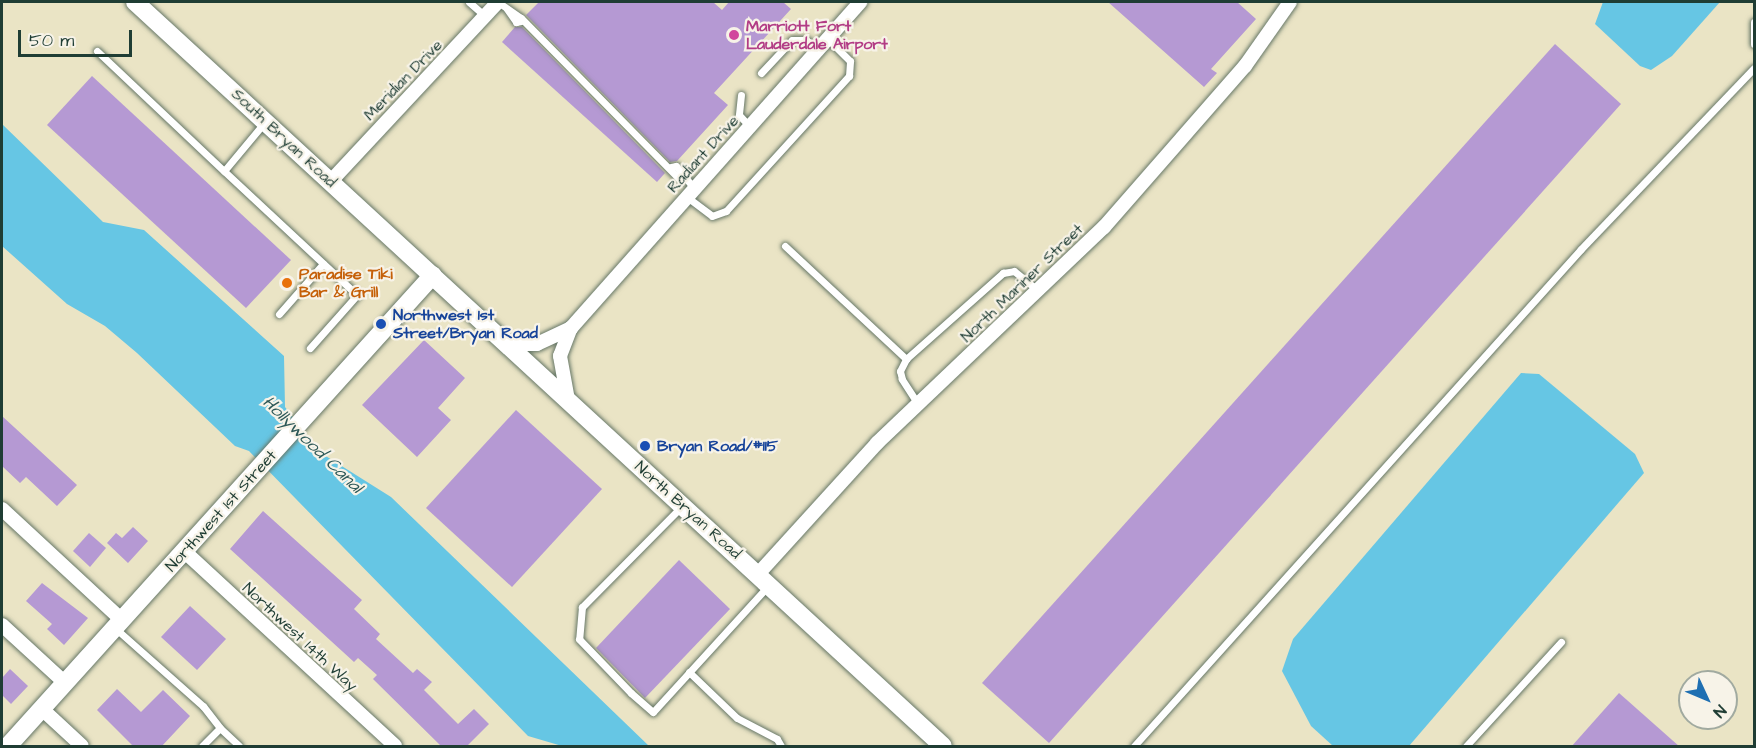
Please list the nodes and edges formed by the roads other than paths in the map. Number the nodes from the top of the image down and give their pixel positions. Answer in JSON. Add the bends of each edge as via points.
{"nodes":[{"id":1,"x":135,"y":2,"type":"edge"},
{"id":2,"x":469,"y":2,"type":"edge"},
{"id":3,"x":857,"y":2,"type":"edge"},
{"id":4,"x":501,"y":4,"type":"edge"},
{"id":5,"x":1283,"y":4,"type":"edge"},
{"id":6,"x":485,"y":16,"type":"junction"},
{"id":7,"x":1755,"y":22,"type":"edge"},
{"id":8,"x":823,"y":43,"type":"junction"},
{"id":9,"x":1755,"y":44,"type":"edge"},
{"id":10,"x":97,"y":51,"type":"dead end"},
{"id":11,"x":1755,"y":68,"type":"edge"},
{"id":12,"x":761,"y":74,"type":"dead end"},
{"id":13,"x":741,"y":95,"type":"dead end"},
{"id":14,"x":266,"y":121,"type":"junction"},
{"id":15,"x":750,"y":127,"type":"junction"},
{"id":16,"x":224,"y":171,"type":"junction"},
{"id":17,"x":331,"y":181,"type":"junction"},
{"id":18,"x":686,"y":186,"type":"junction"},
{"id":19,"x":785,"y":246,"type":"dead end"},
{"id":20,"x":323,"y":264,"type":"junction"},
{"id":21,"x":433,"y":275,"type":"junction"},
{"id":22,"x":1039,"y":291,"type":"junction"},
{"id":23,"x":279,"y":314,"type":"dead end"},
{"id":24,"x":571,"y":328,"type":"junction"},
{"id":25,"x":508,"y":344,"type":"junction"},
{"id":26,"x":310,"y":348,"type":"dead end"},
{"id":27,"x":906,"y":359,"type":"junction"},
{"id":28,"x":568,"y":400,"type":"junction"},
{"id":29,"x":918,"y":404,"type":"junction"},
{"id":30,"x":683,"y":505,"type":"junction"},
{"id":31,"x":2,"y":508,"type":"edge"},
{"id":32,"x":184,"y":551,"type":"junction"},
{"id":33,"x":764,"y":579,"type":"junction"},
{"id":34,"x":119,"y":624,"type":"junction"},
{"id":35,"x":2,"y":625,"type":"edge"},
{"id":36,"x":1560,"y":642,"type":"dead end"},
{"id":37,"x":689,"y":672,"type":"junction"},
{"id":38,"x":65,"y":683,"type":"junction"},
{"id":39,"x":42,"y":709,"type":"junction"},
{"id":40,"x":220,"y":728,"type":"junction"},
{"id":41,"x":8,"y":747,"type":"edge"},
{"id":42,"x":82,"y":747,"type":"edge"},
{"id":43,"x":202,"y":747,"type":"edge"},
{"id":44,"x":239,"y":747,"type":"edge"},
{"id":45,"x":395,"y":747,"type":"edge"},
{"id":46,"x":780,"y":747,"type":"edge"},
{"id":47,"x":943,"y":747,"type":"edge"},
{"id":48,"x":1134,"y":747,"type":"edge"},
{"id":49,"x":1466,"y":747,"type":"edge"}],
"edges":[{"from":1,"to":14,"type":"street","name":"South Bryan Road"},
{"from":2,"to":6,"type":"lane"},
{"from":3,"to":8,"type":"street","name":"Radiant Drive"},
{"from":4,"to":6,"type":"street","name":"Meridian Drive"},
{"from":4,"to":18,"type":"lane","via":[[671,167],[676,166]]},
{"from":5,"to":22,"type":"street","name":"North Mariner Street","via":[[1245,66],[1178,146]]},
{"from":6,"to":17,"type":"street","name":"Meridian Drive"},
{"from":7,"to":9,"type":"lane"},
{"from":8,"to":12,"type":"lane","via":[[792,40]]},
{"from":8,"to":15,"type":"street","name":"Radiant Drive"},
{"from":8,"to":18,"type":"lane","via":[[850,61],[849,76],[726,211],[712,216]]},
{"from":10,"to":16,"type":"lane"},
{"from":11,"to":48,"type":"lane","via":[[1581,249]]},
{"from":13,"to":15,"type":"lane","via":[[739,115]]},
{"from":14,"to":16,"type":"lane"},
{"from":14,"to":17,"type":"street","name":"South Bryan Road"},
{"from":15,"to":18,"type":"street","name":"Radiant Drive"},
{"from":16,"to":20,"type":"lane"},
{"from":17,"to":21,"type":"street","name":"South Bryan Road"},
{"from":18,"to":24,"type":"street","name":"Radiant Drive"},
{"from":19,"to":27,"type":"lane"},
{"from":20,"to":23,"type":"lane"},
{"from":20,"to":26,"type":"lane","via":[[357,295]]},
{"from":21,"to":25,"type":"street","name":"North Bryan Road"},
{"from":21,"to":32,"type":"street","name":"Northwest 1st Street"},
{"from":22,"to":27,"type":"lane","via":[[1014,271],[1003,273]]},
{"from":22,"to":29,"type":"street","name":"North Mariner Street"},
{"from":24,"to":25,"type":"street","name":"Radiant Drive","via":[[537,344]]},
{"from":24,"to":28,"type":"street","name":"Radiant Drive","via":[[560,356]]},
{"from":25,"to":28,"type":"street","name":"North Bryan Road"},
{"from":27,"to":29,"type":"lane","via":[[900,371],[902,379]]},
{"from":28,"to":30,"type":"street","name":"North Bryan Road"},
{"from":29,"to":33,"type":"street","name":"North Mariner Street","via":[[878,442]]},
{"from":30,"to":33,"type":"street","name":"North Bryan Road"},
{"from":30,"to":37,"type":"lane","via":[[582,607],[578,624],[579,639],[597,661],[653,712]]},
{"from":31,"to":34,"type":"street"},
{"from":32,"to":34,"type":"street","name":"Northwest 1st Street"},
{"from":32,"to":45,"type":"street","name":"Northwest 14th Way"},
{"from":33,"to":37,"type":"lane"},
{"from":33,"to":47,"type":"street","name":"North Bryan Road"},
{"from":34,"to":38,"type":"street","name":"Northwest 1st Street"},
{"from":34,"to":40,"type":"lane","via":[[203,706]]},
{"from":35,"to":38,"type":"street"},
{"from":36,"to":49,"type":"lane"},
{"from":37,"to":46,"type":"lane","via":[[737,718],[777,739]]},
{"from":38,"to":39,"type":"street","name":"Northwest 1st Street"},
{"from":39,"to":41,"type":"street","name":"Northwest 1st Street"},
{"from":39,"to":42,"type":"street"},
{"from":40,"to":43,"type":"lane"},
{"from":40,"to":44,"type":"lane"}]}
